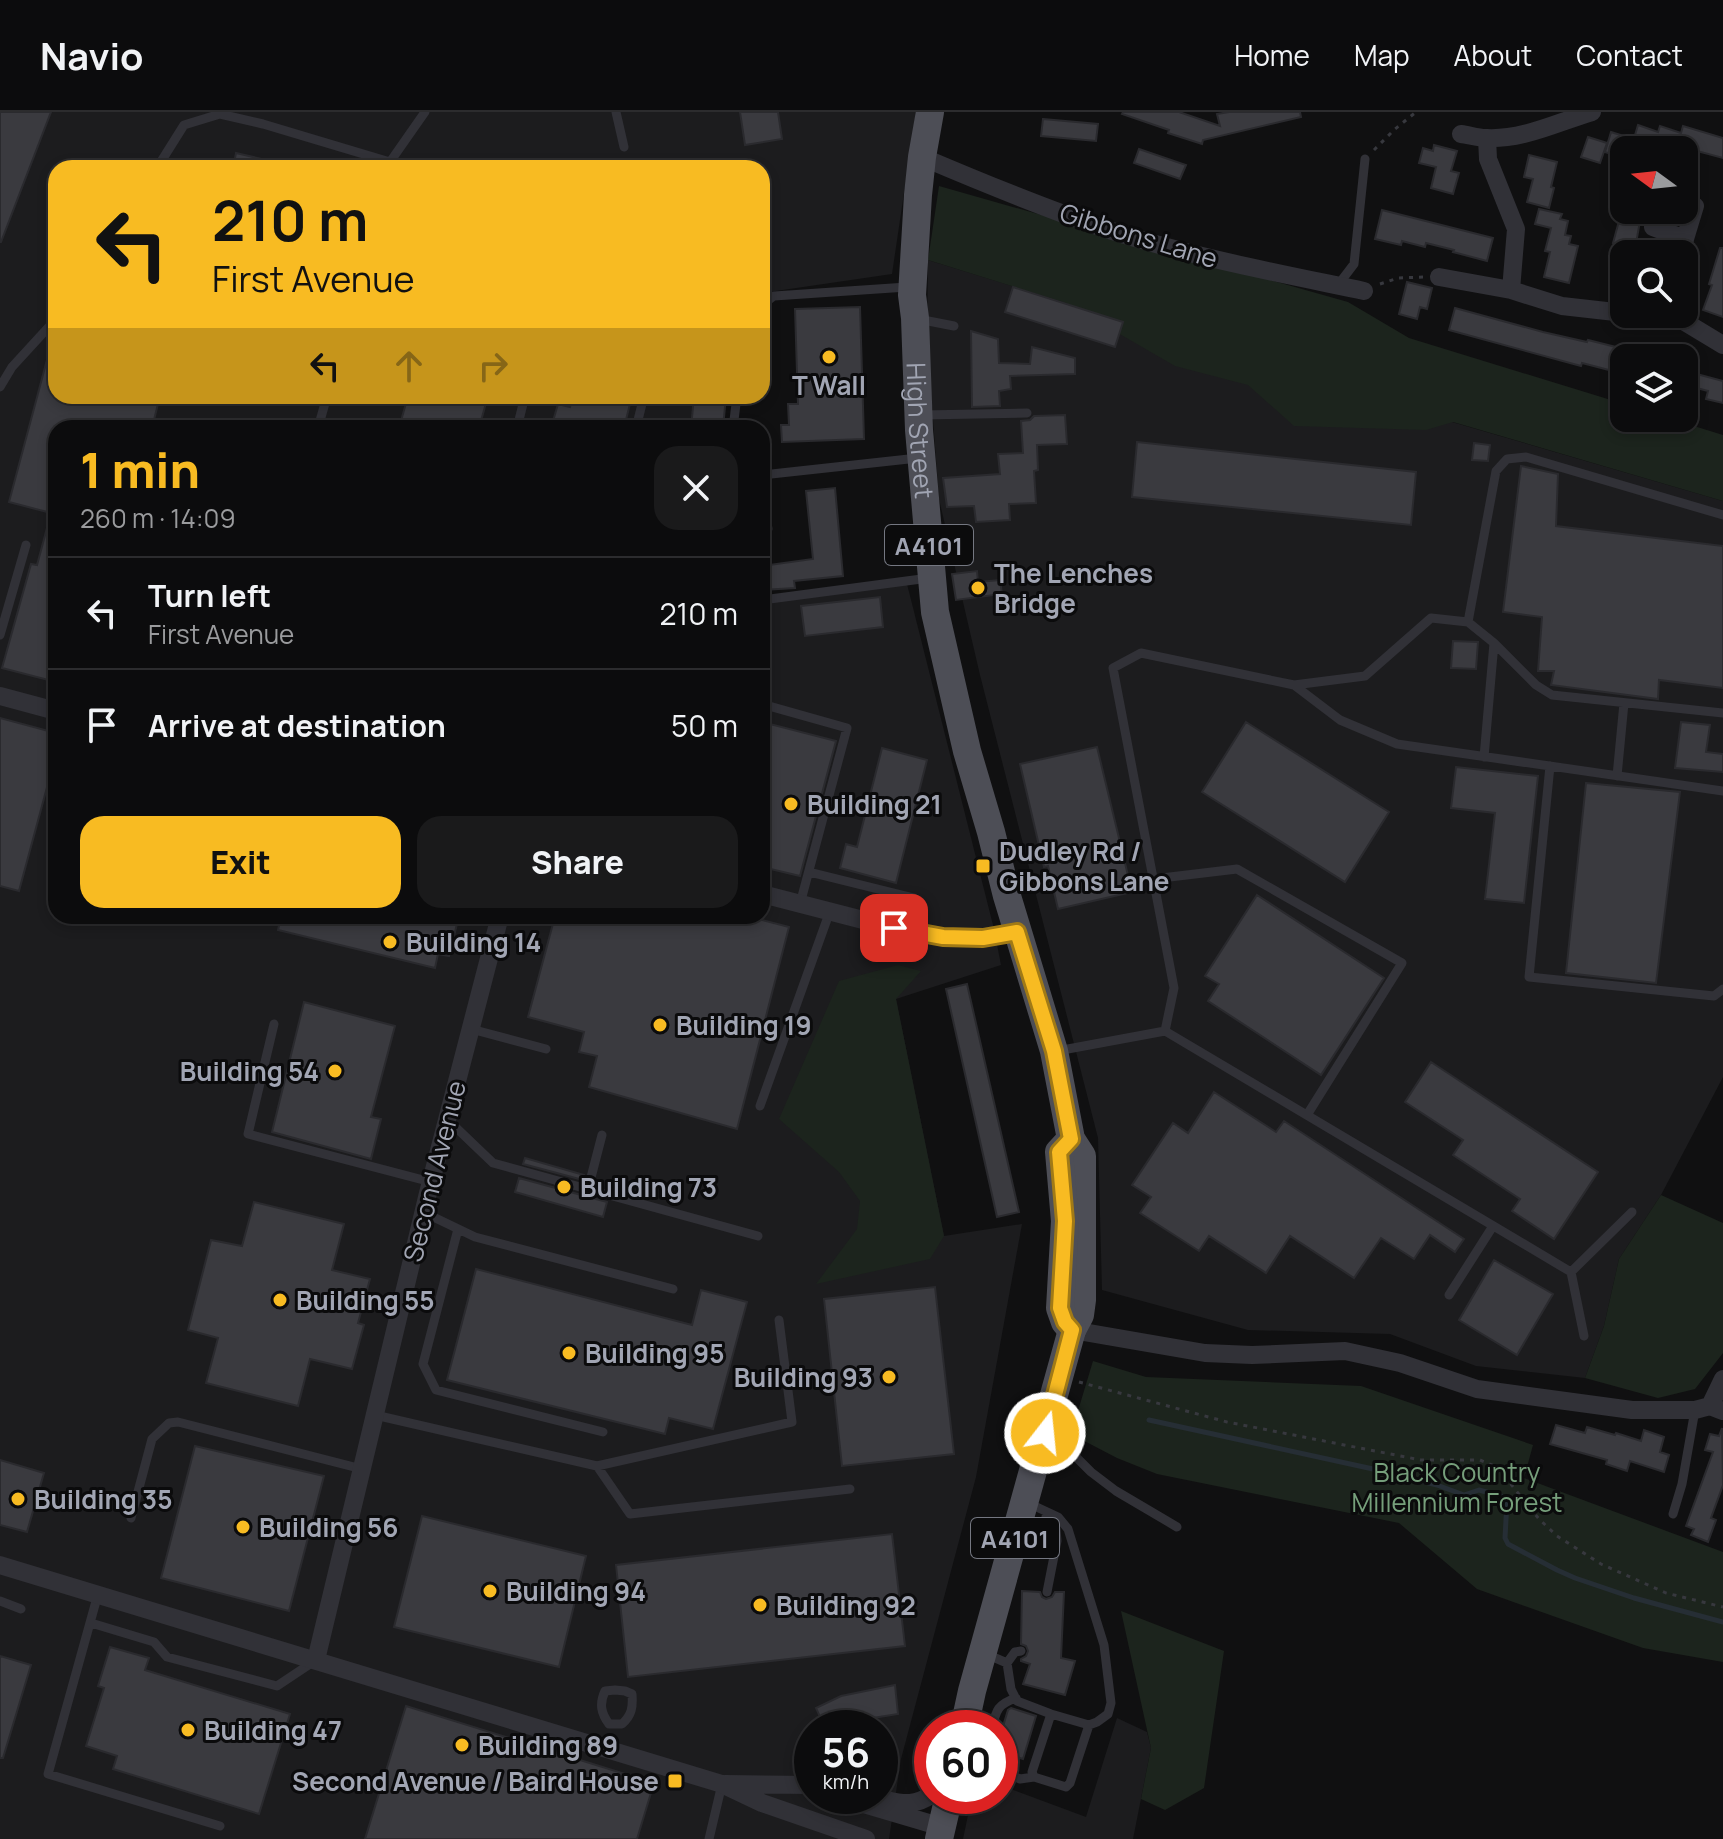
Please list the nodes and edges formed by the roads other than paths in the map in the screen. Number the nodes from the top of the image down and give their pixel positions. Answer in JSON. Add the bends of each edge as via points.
{"nodes":[{"id":1,"x":425,"y":112,"type":"edge"},
{"id":2,"x":616,"y":112,"type":"edge"},
{"id":3,"x":930,"y":112,"type":"edge"},
{"id":4,"x":1592,"y":112,"type":"edge"},
{"id":5,"x":1461,"y":134,"type":"dead end"},
{"id":6,"x":1487,"y":138,"type":"junction"},
{"id":7,"x":624,"y":147,"type":"dead end"},
{"id":8,"x":922,"y":157,"type":"junction"},
{"id":9,"x":1365,"y":159,"type":"road end"},
{"id":10,"x":162,"y":160,"type":"edge"},
{"id":11,"x":375,"y":160,"type":"edge"},
{"id":12,"x":393,"y":160,"type":"edge"},
{"id":13,"x":1653,"y":227,"type":"dead end"},
{"id":14,"x":1674,"y":240,"type":"edge"},
{"id":15,"x":1439,"y":277,"type":"road end"},
{"id":16,"x":1338,"y":285,"type":"junction"},
{"id":17,"x":912,"y":286,"type":"junction"},
{"id":18,"x":1511,"y":290,"type":"junction"},
{"id":19,"x":1364,"y":291,"type":"road end"},
{"id":20,"x":770,"y":299,"type":"edge"},
{"id":21,"x":1610,"y":311,"type":"edge"},
{"id":22,"x":915,"y":318,"type":"junction"},
{"id":23,"x":954,"y":326,"type":"dead end"},
{"id":24,"x":48,"y":328,"type":"edge"},
{"id":25,"x":1696,"y":328,"type":"edge"},
{"id":26,"x":1723,"y":345,"type":"edge"},
{"id":27,"x":0,"y":387,"type":"edge"},
{"id":28,"x":1027,"y":413,"type":"dead end"},
{"id":29,"x":919,"y":416,"type":"junction"},
{"id":30,"x":922,"y":457,"type":"junction"},
{"id":31,"x":770,"y":474,"type":"edge"},
{"id":32,"x":1723,"y":515,"type":"edge"},
{"id":33,"x":26,"y":545,"type":"dead end"},
{"id":34,"x":932,"y":578,"type":"junction"},
{"id":35,"x":770,"y":599,"type":"edge"},
{"id":36,"x":1468,"y":622,"type":"junction"},
{"id":37,"x":0,"y":635,"type":"edge"},
{"id":38,"x":1494,"y":643,"type":"junction"},
{"id":39,"x":1294,"y":685,"type":"junction"},
{"id":40,"x":0,"y":696,"type":"edge"},
{"id":41,"x":1624,"y":703,"type":"junction"},
{"id":42,"x":770,"y":706,"type":"edge"},
{"id":43,"x":48,"y":709,"type":"edge"},
{"id":44,"x":1723,"y":713,"type":"edge"},
{"id":45,"x":1484,"y":757,"type":"junction"},
{"id":46,"x":1550,"y":766,"type":"junction"},
{"id":47,"x":1617,"y":776,"type":"junction"},
{"id":48,"x":1723,"y":791,"type":"edge"},
{"id":49,"x":809,"y":872,"type":"junction"},
{"id":50,"x":1153,"y":879,"type":"junction"},
{"id":51,"x":770,"y":896,"type":"edge"},
{"id":52,"x":914,"y":898,"type":"dead end"},
{"id":53,"x":800,"y":904,"type":"junction"},
{"id":54,"x":830,"y":911,"type":"junction"},
{"id":55,"x":498,"y":924,"type":"edge"},
{"id":56,"x":1017,"y":932,"type":"junction"},
{"id":57,"x":1723,"y":989,"type":"edge"},
{"id":58,"x":274,"y":1024,"type":"dead end"},
{"id":59,"x":471,"y":1029,"type":"junction"},
{"id":60,"x":1165,"y":1031,"type":"junction"},
{"id":61,"x":546,"y":1049,"type":"dead end"},
{"id":62,"x":1054,"y":1051,"type":"junction"},
{"id":63,"x":760,"y":1106,"type":"dead end"},
{"id":64,"x":1307,"y":1115,"type":"junction"},
{"id":65,"x":447,"y":1119,"type":"junction"},
{"id":66,"x":602,"y":1135,"type":"dead end"},
{"id":67,"x":431,"y":1182,"type":"junction"},
{"id":68,"x":588,"y":1189,"type":"junction"},
{"id":69,"x":423,"y":1212,"type":"junction"},
{"id":70,"x":1632,"y":1212,"type":"dead end"},
{"id":71,"x":1493,"y":1226,"type":"junction"},
{"id":72,"x":458,"y":1229,"type":"junction"},
{"id":73,"x":758,"y":1236,"type":"dead end"},
{"id":74,"x":1571,"y":1272,"type":"junction"},
{"id":75,"x":673,"y":1289,"type":"dead end"},
{"id":76,"x":1449,"y":1295,"type":"dead end"},
{"id":77,"x":779,"y":1320,"type":"dead end"},
{"id":78,"x":1072,"y":1330,"type":"junction"},
{"id":79,"x":1584,"y":1336,"type":"dead end"},
{"id":80,"x":1723,"y":1379,"type":"edge"},
{"id":81,"x":1709,"y":1409,"type":"edge"},
{"id":82,"x":375,"y":1415,"type":"junction"},
{"id":83,"x":603,"y":1432,"type":"dead end"},
{"id":84,"x":1045,"y":1433,"type":"junction"},
{"id":85,"x":597,"y":1466,"type":"junction"},
{"id":86,"x":362,"y":1469,"type":"junction"},
{"id":87,"x":850,"y":1489,"type":"dead end"},
{"id":88,"x":1036,"y":1507,"type":"junction"},
{"id":89,"x":1673,"y":1514,"type":"dead end"},
{"id":90,"x":131,"y":1518,"type":"dead end"},
{"id":91,"x":1177,"y":1527,"type":"dead end"},
{"id":92,"x":0,"y":1565,"type":"edge"},
{"id":93,"x":1047,"y":1592,"type":"dead end"},
{"id":94,"x":98,"y":1594,"type":"junction"},
{"id":95,"x":0,"y":1601,"type":"edge"},
{"id":96,"x":21,"y":1609,"type":"dead end"},
{"id":97,"x":91,"y":1623,"type":"junction"},
{"id":98,"x":1021,"y":1651,"type":"dead end"},
{"id":99,"x":995,"y":1658,"type":"junction"},
{"id":100,"x":316,"y":1660,"type":"junction"},
{"id":101,"x":1016,"y":1698,"type":"junction"},
{"id":102,"x":972,"y":1710,"type":"edge"},
{"id":103,"x":998,"y":1710,"type":"edge"},
{"id":104,"x":1051,"y":1714,"type":"junction"},
{"id":105,"x":609,"y":1724,"type":"dead end"},
{"id":106,"x":1089,"y":1725,"type":"junction"},
{"id":107,"x":603,"y":1748,"type":"junction"},
{"id":108,"x":1034,"y":1777,"type":"junction"},
{"id":109,"x":1018,"y":1778,"type":"edge"},
{"id":110,"x":722,"y":1784,"type":"junction"},
{"id":111,"x":794,"y":1786,"type":"edge"},
{"id":112,"x":888,"y":1814,"type":"edge"},
{"id":113,"x":220,"y":1826,"type":"dead end"},
{"id":114,"x":941,"y":1833,"type":"edge"},
{"id":115,"x":709,"y":1839,"type":"edge"},
{"id":116,"x":866,"y":1839,"type":"edge"}],
"edges":[{"from":1,"to":12,"type":"lane"},
{"from":2,"to":7,"type":"lane"},
{"from":3,"to":8,"type":"main road","name":"High Street","number":"A4101"},
{"from":4,"to":6,"type":"street","via":[[1547,129]]},
{"from":5,"to":6,"type":"street"},
{"from":6,"to":18,"type":"street","via":[[1488,159],[1516,229]]},
{"from":8,"to":16,"type":"street","name":"Gibbons Lane","via":[[1109,230],[1219,261]]},
{"from":8,"to":17,"type":"main road","name":"High Street","number":"A4101"},
{"from":9,"to":16,"type":"lane","via":[[1354,264]]},
{"from":10,"to":11,"type":"lane","via":[[184,125],[220,114]]},
{"from":13,"to":14,"type":"street"},
{"from":15,"to":18,"type":"street"},
{"from":16,"to":19,"type":"street","name":"Gibbons Lane"},
{"from":17,"to":20,"type":"lane"},
{"from":17,"to":22,"type":"main road","name":"High Street","number":"A4101"},
{"from":18,"to":21,"type":"street","via":[[1562,306]]},
{"from":22,"to":23,"type":"lane"},
{"from":22,"to":29,"type":"main road","name":"High Street","number":"A4101"},
{"from":24,"to":27,"type":"lane"},
{"from":25,"to":26,"type":"street"},
{"from":28,"to":29,"type":"lane"},
{"from":29,"to":30,"type":"main road","name":"High Street","number":"A4101"},
{"from":30,"to":31,"type":"lane"},
{"from":30,"to":34,"type":"main road","name":"High Street","number":"A4101"},
{"from":32,"to":36,"type":"lane","via":[[1526,457],[1507,459],[1496,471]]},
{"from":33,"to":37,"type":"lane"},
{"from":34,"to":35,"type":"lane"},
{"from":34,"to":56,"type":"main road","name":"High Street","number":"A4101","via":[[967,751]]},
{"from":36,"to":38,"type":"lane"},
{"from":36,"to":39,"type":"lane","via":[[1431,618],[1365,676]]},
{"from":38,"to":41,"type":"lane","via":[[1552,695]]},
{"from":38,"to":45,"type":"lane"},
{"from":39,"to":45,"type":"lane","via":[[1340,720],[1397,744]]},
{"from":39,"to":50,"type":"lane","via":[[1141,653],[1113,668]]},
{"from":40,"to":43,"type":"street"},
{"from":41,"to":44,"type":"lane"},
{"from":41,"to":47,"type":"lane"},
{"from":42,"to":49,"type":"lane","via":[[847,728]]},
{"from":45,"to":46,"type":"lane"},
{"from":46,"to":47,"type":"lane"},
{"from":46,"to":57,"type":"lane","via":[[1529,977],[1714,996]]},
{"from":47,"to":48,"type":"lane"},
{"from":49,"to":52,"type":"lane"},
{"from":49,"to":53,"type":"lane"},
{"from":50,"to":60,"type":"lane","via":[[1174,988]]},
{"from":50,"to":64,"type":"lane","via":[[1237,869],[1402,963]]},
{"from":51,"to":53,"type":"street"},
{"from":53,"to":54,"type":"street"},
{"from":54,"to":56,"type":"street","via":[[943,937]]},
{"from":54,"to":63,"type":"lane"},
{"from":55,"to":59,"type":"street","name":"Second Avenue"},
{"from":56,"to":62,"type":"main road","number":"A4101"},
{"from":58,"to":67,"type":"lane","via":[[248,1134]]},
{"from":59,"to":61,"type":"lane"},
{"from":59,"to":65,"type":"street","name":"Second Avenue"},
{"from":60,"to":62,"type":"lane"},
{"from":60,"to":64,"type":"lane"},
{"from":62,"to":78,"type":"main road","number":"A4101","via":[[1071,1139],[1082,1156],[1082,1300]]},
{"from":64,"to":71,"type":"lane"},
{"from":65,"to":67,"type":"street","name":"Second Avenue"},
{"from":65,"to":68,"type":"lane","via":[[493,1163]]},
{"from":66,"to":68,"type":"lane"},
{"from":67,"to":69,"type":"street","name":"Second Avenue"},
{"from":68,"to":73,"type":"lane"},
{"from":69,"to":72,"type":"lane"},
{"from":69,"to":82,"type":"street","name":"Second Avenue"},
{"from":70,"to":74,"type":"lane"},
{"from":71,"to":74,"type":"lane"},
{"from":71,"to":76,"type":"lane"},
{"from":72,"to":75,"type":"lane"},
{"from":72,"to":83,"type":"lane","via":[[423,1364],[436,1390]]},
{"from":74,"to":79,"type":"lane"},
{"from":77,"to":85,"type":"lane","via":[[792,1422]]},
{"from":78,"to":81,"type":"street","via":[[1205,1353],[1345,1351],[1477,1389],[1632,1410]]},
{"from":78,"to":84,"type":"main road","number":"A4101"},
{"from":80,"to":81,"type":"street"},
{"from":81,"to":89,"type":"lane"},
{"from":82,"to":85,"type":"lane"},
{"from":82,"to":86,"type":"street","name":"Second Avenue"},
{"from":84,"to":88,"type":"main road","number":"A4101"},
{"from":84,"to":91,"type":"lane","via":[[1116,1491]]},
{"from":85,"to":87,"type":"lane","via":[[630,1514]]},
{"from":86,"to":90,"type":"lane","via":[[169,1423],[152,1439]]},
{"from":86,"to":100,"type":"street","name":"Second Avenue"},
{"from":88,"to":93,"type":"lane","via":[[1056,1529]]},
{"from":88,"to":99,"type":"main road","number":"A4101"},
{"from":88,"to":106,"type":"lane","via":[[1058,1517],[1068,1529],[1104,1645],[1111,1703],[1108,1714]]},
{"from":92,"to":94,"type":"street"},
{"from":94,"to":97,"type":"lane"},
{"from":94,"to":100,"type":"street"},
{"from":95,"to":96,"type":"lane"},
{"from":97,"to":100,"type":"lane","via":[[154,1642],[167,1657],[277,1686]]},
{"from":97,"to":113,"type":"lane","via":[[48,1774]]},
{"from":98,"to":99,"type":"lane"},
{"from":99,"to":101,"type":"lane"},
{"from":99,"to":102,"type":"main road","number":"A4101"},
{"from":100,"to":107,"type":"street"},
{"from":101,"to":103,"type":"lane"},
{"from":101,"to":104,"type":"lane"},
{"from":104,"to":106,"type":"lane"},
{"from":104,"to":108,"type":"lane","via":[[1033,1765]]},
{"from":105,"to":107,"type":"lane"},
{"from":106,"to":108,"type":"lane","via":[[1066,1787]]},
{"from":107,"to":110,"type":"street"},
{"from":108,"to":109,"type":"lane"},
{"from":110,"to":111,"type":"street"},
{"from":110,"to":115,"type":"lane"},
{"from":110,"to":116,"type":"street"},
{"from":112,"to":114,"type":"street"}]}
